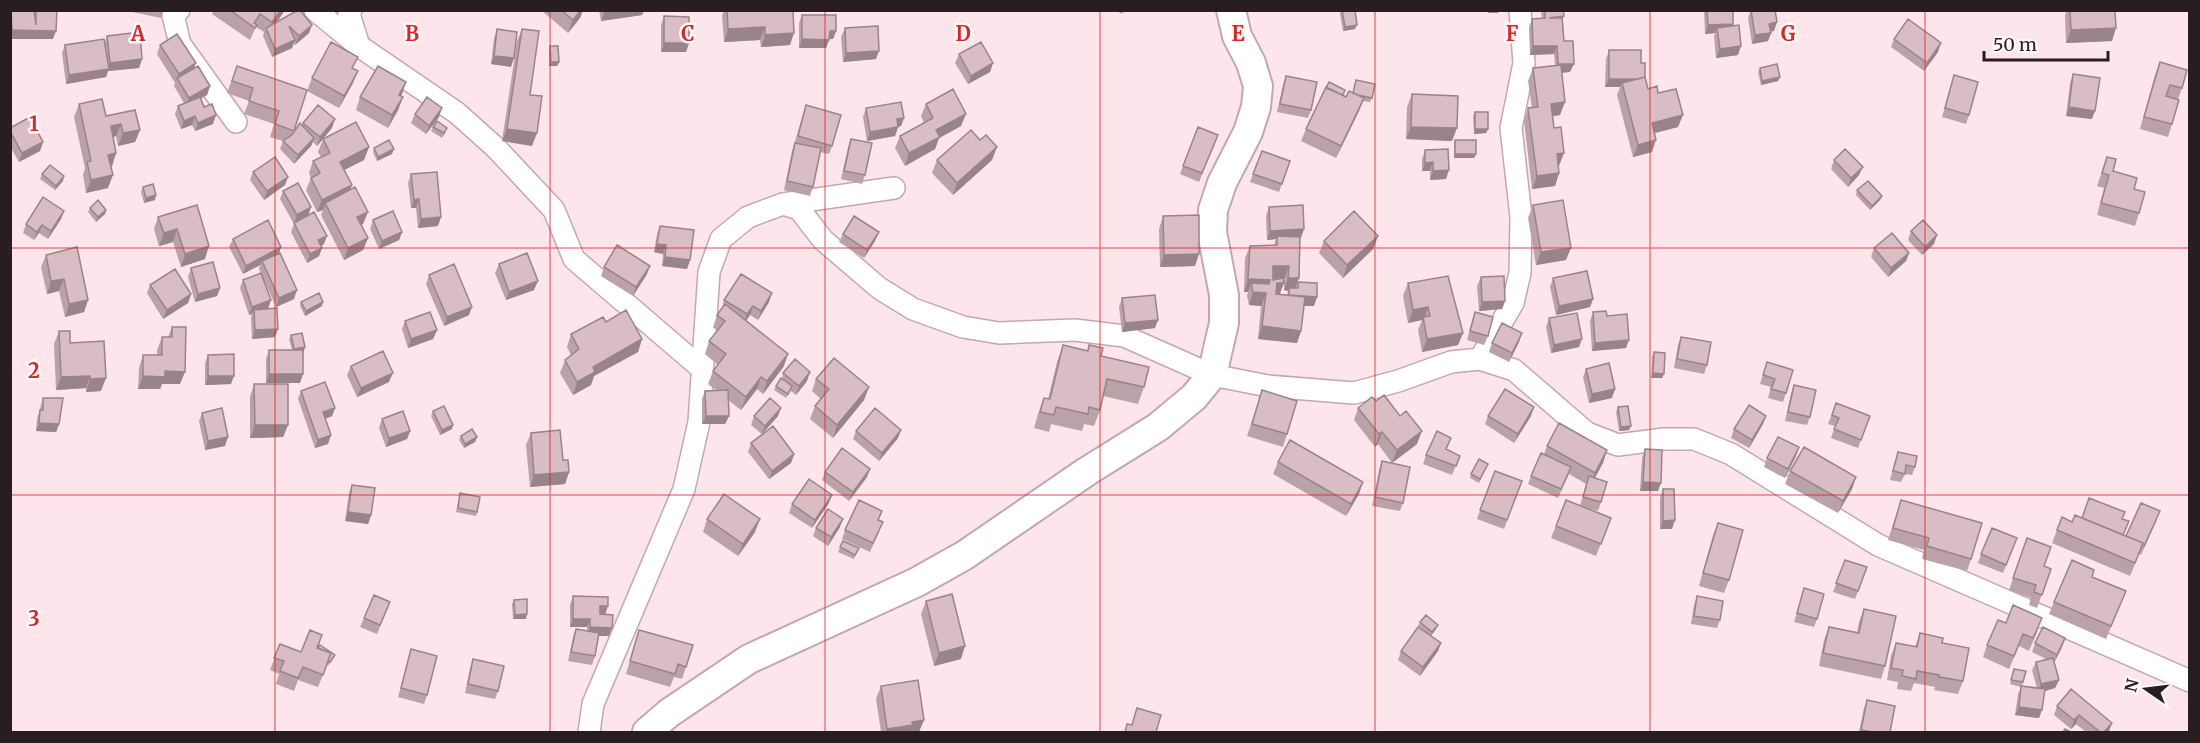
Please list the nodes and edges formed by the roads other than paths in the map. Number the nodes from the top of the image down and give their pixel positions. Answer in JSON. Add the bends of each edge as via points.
{"nodes":[{"id":1,"x":178,"y":10,"type":"edge"},
{"id":2,"x":315,"y":10,"type":"edge"},
{"id":3,"x":351,"y":10,"type":"edge"},
{"id":4,"x":1231,"y":10,"type":"edge"},
{"id":5,"x":1520,"y":10,"type":"edge"},
{"id":6,"x":359,"y":46,"type":"junction"},
{"id":7,"x":236,"y":122,"type":"dead end"},
{"id":8,"x":894,"y":188,"type":"dead end"},
{"id":9,"x":783,"y":204,"type":"junction"},
{"id":10,"x":1480,"y":359,"type":"junction"},
{"id":11,"x":701,"y":368,"type":"junction"},
{"id":12,"x":1212,"y":375,"type":"junction"},
{"id":13,"x":2190,"y":681,"type":"edge"},
{"id":14,"x":589,"y":732,"type":"edge"},
{"id":15,"x":647,"y":732,"type":"edge"}],
"edges":[{"from":1,"to":7,"type":"street","via":[[173,15],[180,44]]},
{"from":2,"to":6,"type":"street"},
{"from":3,"to":6,"type":"street"},
{"from":4,"to":12,"type":"main road","via":[[1237,36],[1258,86],[1248,132],[1213,210],[1212,232],[1224,295],[1224,322]]},
{"from":5,"to":10,"type":"street","via":[[1524,63],[1511,128],[1521,218],[1520,273],[1513,303]]},
{"from":6,"to":11,"type":"street","via":[[457,113],[496,148],[554,210],[574,258]]},
{"from":8,"to":9,"type":"street"},
{"from":9,"to":11,"type":"street","via":[[748,217],[721,239],[709,272]]},
{"from":9,"to":12,"type":"street","via":[[799,209],[823,240],[879,288],[912,309],[963,327],[999,333],[1075,330],[1124,336]]},
{"from":10,"to":12,"type":"street","via":[[1451,362],[1354,393],[1268,386]]},
{"from":10,"to":13,"type":"street","via":[[1514,370],[1587,433],[1618,445],[1694,439],[1731,454],[1878,545]]},
{"from":11,"to":14,"type":"street","via":[[699,422],[684,489],[592,704]]},
{"from":12,"to":15,"type":"main road","via":[[1194,397],[1158,427],[965,555],[916,582],[749,659]]}]}
